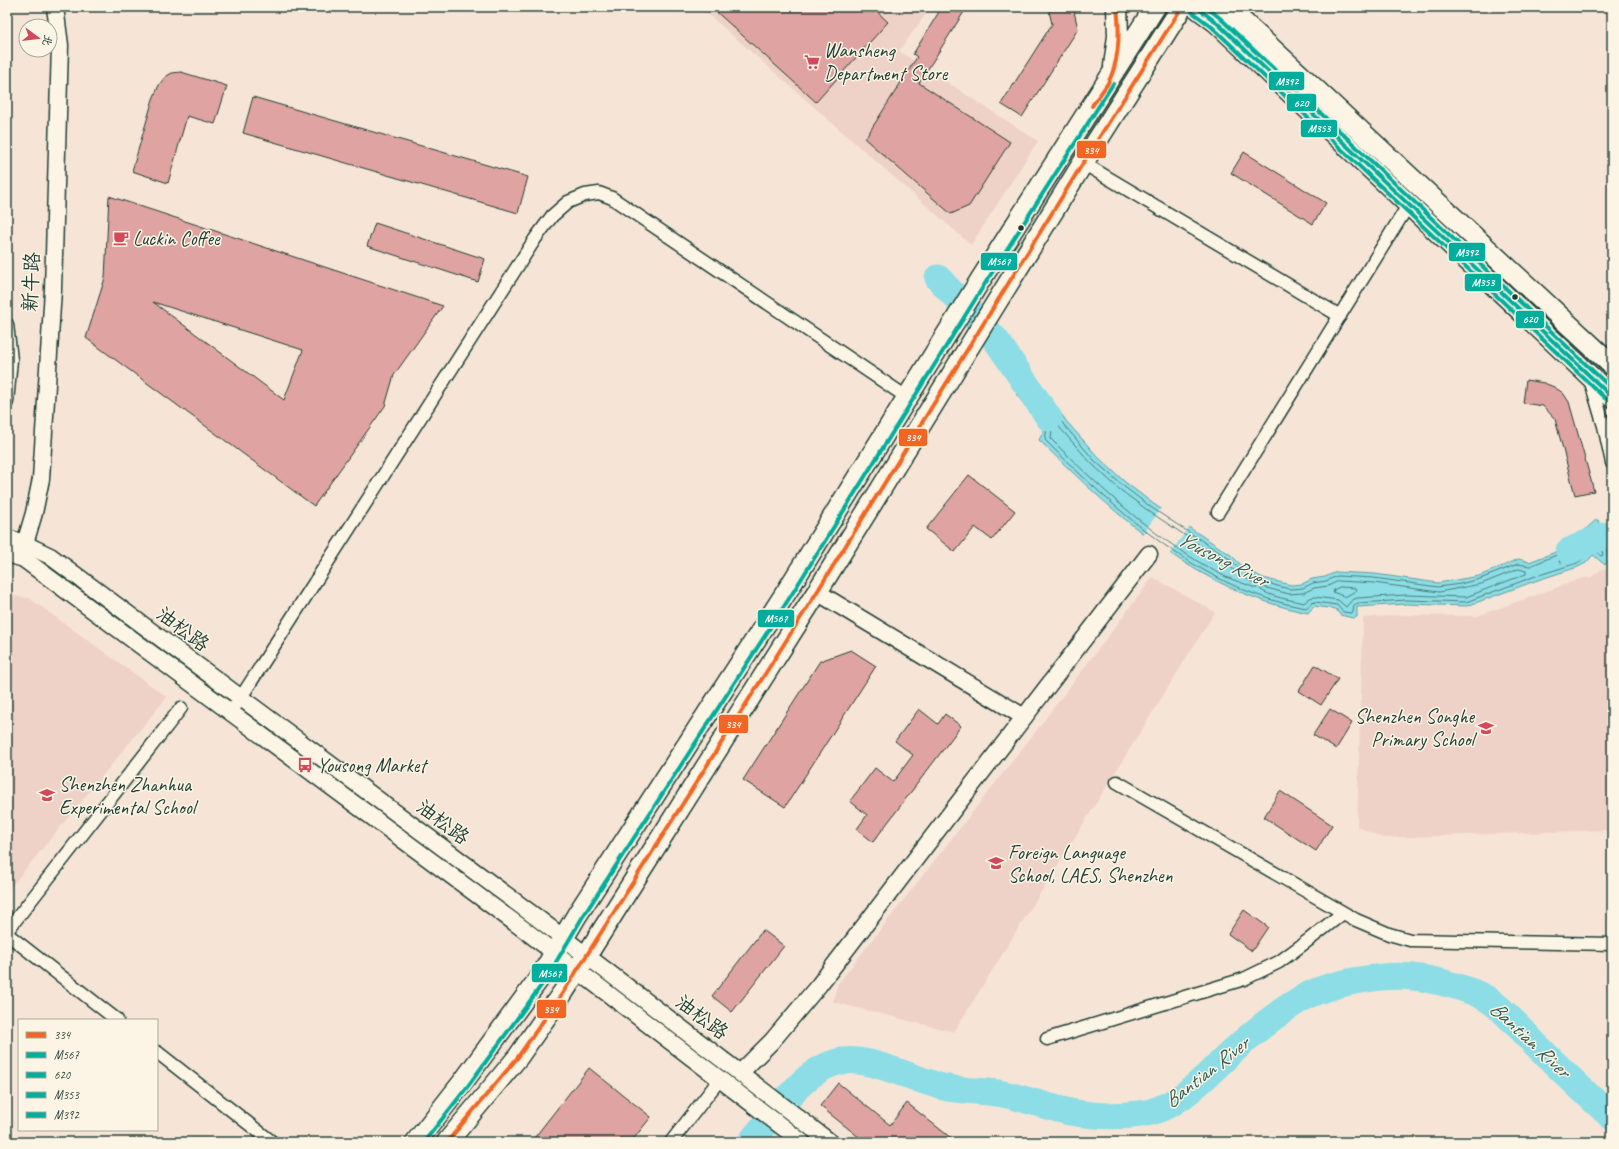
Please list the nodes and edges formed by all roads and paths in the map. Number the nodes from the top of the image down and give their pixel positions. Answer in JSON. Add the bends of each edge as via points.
{"nodes":[{"id":1,"x":55,"y":7,"type":"edge"},
{"id":2,"x":1116,"y":7,"type":"edge"},
{"id":3,"x":1155,"y":7,"type":"edge"},
{"id":4,"x":1182,"y":7,"type":"edge"},
{"id":5,"x":1196,"y":7,"type":"edge"},
{"id":6,"x":1227,"y":7,"type":"edge"},
{"id":7,"x":1240,"y":7,"type":"edge"},
{"id":8,"x":1248,"y":27,"type":"junction"},
{"id":9,"x":1108,"y":81,"type":"junction"},
{"id":10,"x":1083,"y":163,"type":"junction"},
{"id":11,"x":1409,"y":204,"type":"junction"},
{"id":12,"x":1340,"y":316,"type":"junction"},
{"id":13,"x":7,"y":324,"type":"edge"},
{"id":14,"x":1591,"y":346,"type":"junction"},
{"id":15,"x":1612,"y":354,"type":"edge"},
{"id":16,"x":1612,"y":365,"type":"edge"},
{"id":17,"x":1589,"y":375,"type":"junction"},
{"id":18,"x":1612,"y":397,"type":"edge"},
{"id":19,"x":908,"y":398,"type":"junction"},
{"id":20,"x":7,"y":402,"type":"edge"},
{"id":21,"x":1612,"y":463,"type":"edge"},
{"id":22,"x":1218,"y":512,"type":"dead end"},
{"id":23,"x":7,"y":539,"type":"edge"},
{"id":24,"x":18,"y":551,"type":"edge"},
{"id":25,"x":1149,"y":554,"type":"dead end"},
{"id":26,"x":817,"y":592,"type":"junction"},
{"id":27,"x":240,"y":698,"type":"junction"},
{"id":28,"x":181,"y":708,"type":"dead end"},
{"id":29,"x":231,"y":712,"type":"junction"},
{"id":30,"x":1024,"y":717,"type":"junction"},
{"id":31,"x":1117,"y":782,"type":"dead end"},
{"id":32,"x":1343,"y":912,"type":"junction"},
{"id":33,"x":7,"y":933,"type":"edge"},
{"id":34,"x":1612,"y":944,"type":"edge"},
{"id":35,"x":559,"y":945,"type":"junction"},
{"id":36,"x":582,"y":963,"type":"junction"},
{"id":37,"x":116,"y":1019,"type":"edge"},
{"id":38,"x":1047,"y":1039,"type":"dead end"},
{"id":39,"x":158,"y":1053,"type":"edge"},
{"id":40,"x":740,"y":1073,"type":"junction"},
{"id":41,"x":720,"y":1079,"type":"junction"},
{"id":42,"x":799,"y":1140,"type":"edge"},
{"id":43,"x":272,"y":1142,"type":"edge"},
{"id":44,"x":416,"y":1142,"type":"edge"},
{"id":45,"x":447,"y":1142,"type":"edge"},
{"id":46,"x":671,"y":1142,"type":"edge"},
{"id":47,"x":830,"y":1142,"type":"edge"}],
"edges":[{"from":1,"to":24,"type":"street","name":"新牛路","via":[[60,45],[52,298],[41,479],[34,513]]},
{"from":2,"to":9,"type":"main road","via":[[1117,53]]},
{"from":3,"to":9,"type":"main road"},
{"from":4,"to":10,"type":"main road"},
{"from":5,"to":11,"type":"main road","via":[[1216,22]]},
{"from":6,"to":8,"type":"main road"},
{"from":7,"to":8,"type":"main road"},
{"from":8,"to":14,"type":"main road"},
{"from":9,"to":19,"type":"main road"},
{"from":10,"to":12,"type":"street"},
{"from":10,"to":26,"type":"main road"},
{"from":11,"to":12,"type":"street"},
{"from":11,"to":17,"type":"main road"},
{"from":12,"to":22,"type":"street"},
{"from":13,"to":20,"type":"street","via":[[11,360]]},
{"from":14,"to":15,"type":"main road"},
{"from":14,"to":16,"type":"main road"},
{"from":17,"to":18,"type":"main road"},
{"from":17,"to":21,"type":"street"},
{"from":19,"to":27,"type":"street","via":[[612,198],[599,193],[568,202],[552,216],[535,239]]},
{"from":19,"to":35,"type":"main road"},
{"from":23,"to":24,"type":"main road"},
{"from":24,"to":27,"type":"street","name":"油松路","via":[[50,556]]},
{"from":24,"to":29,"type":"street","name":"油松路"},
{"from":25,"to":30,"type":"street"},
{"from":26,"to":30,"type":"street"},
{"from":26,"to":36,"type":"main road"},
{"from":27,"to":29,"type":"street"},
{"from":27,"to":35,"type":"street","name":"油松路"},
{"from":28,"to":33,"type":"street"},
{"from":29,"to":35,"type":"street","name":"油松路"},
{"from":30,"to":40,"type":"street","via":[[819,985],[772,1041]]},
{"from":31,"to":32,"type":"street"},
{"from":32,"to":34,"type":"street","via":[[1372,928],[1410,940]]},
{"from":32,"to":38,"type":"street","via":[[1284,959],[1244,979]]},
{"from":33,"to":37,"type":"street"},
{"from":35,"to":36,"type":"street","name":"油松路"},
{"from":35,"to":44,"type":"main road","via":[[513,1015]]},
{"from":36,"to":40,"type":"street","name":"油松路"},
{"from":36,"to":41,"type":"street","name":"油松路"},
{"from":36,"to":45,"type":"main road","via":[[518,1057]]},
{"from":39,"to":43,"type":"street"},
{"from":40,"to":47,"type":"street","name":"油松路"},
{"from":41,"to":42,"type":"street","name":"油松路"},
{"from":41,"to":46,"type":"street"}]}
